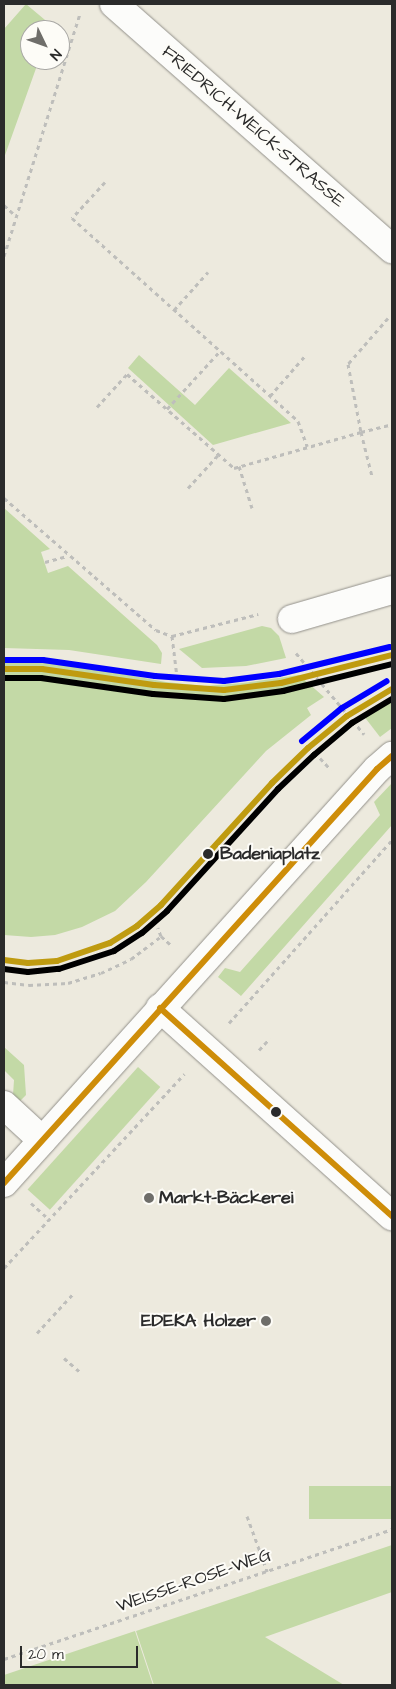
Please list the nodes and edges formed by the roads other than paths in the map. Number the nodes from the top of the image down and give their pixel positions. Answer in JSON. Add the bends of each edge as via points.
{"nodes":[{"id":1,"x":114,"y":4,"type":"edge"},
{"id":2,"x":392,"y":250,"type":"edge"},
{"id":3,"x":392,"y":590,"type":"edge"},
{"id":4,"x":288,"y":620,"type":"road end"},
{"id":5,"x":391,"y":757,"type":"edge"},
{"id":6,"x":160,"y":1008,"type":"junction"},
{"id":7,"x":4,"y":1105,"type":"edge"},
{"id":8,"x":42,"y":1140,"type":"junction"},
{"id":9,"x":4,"y":1183,"type":"edge"},
{"id":10,"x":392,"y":1216,"type":"edge"}],
"edges":[{"from":1,"to":2,"type":"street","name":"FRIEDRICH-WEICK-STRASSE"},
{"from":3,"to":4,"type":"street"},
{"from":5,"to":6,"type":"street"},
{"from":6,"to":8,"type":"street"},
{"from":6,"to":10,"type":"street"},
{"from":7,"to":8,"type":"street"},
{"from":8,"to":9,"type":"street"}]}
